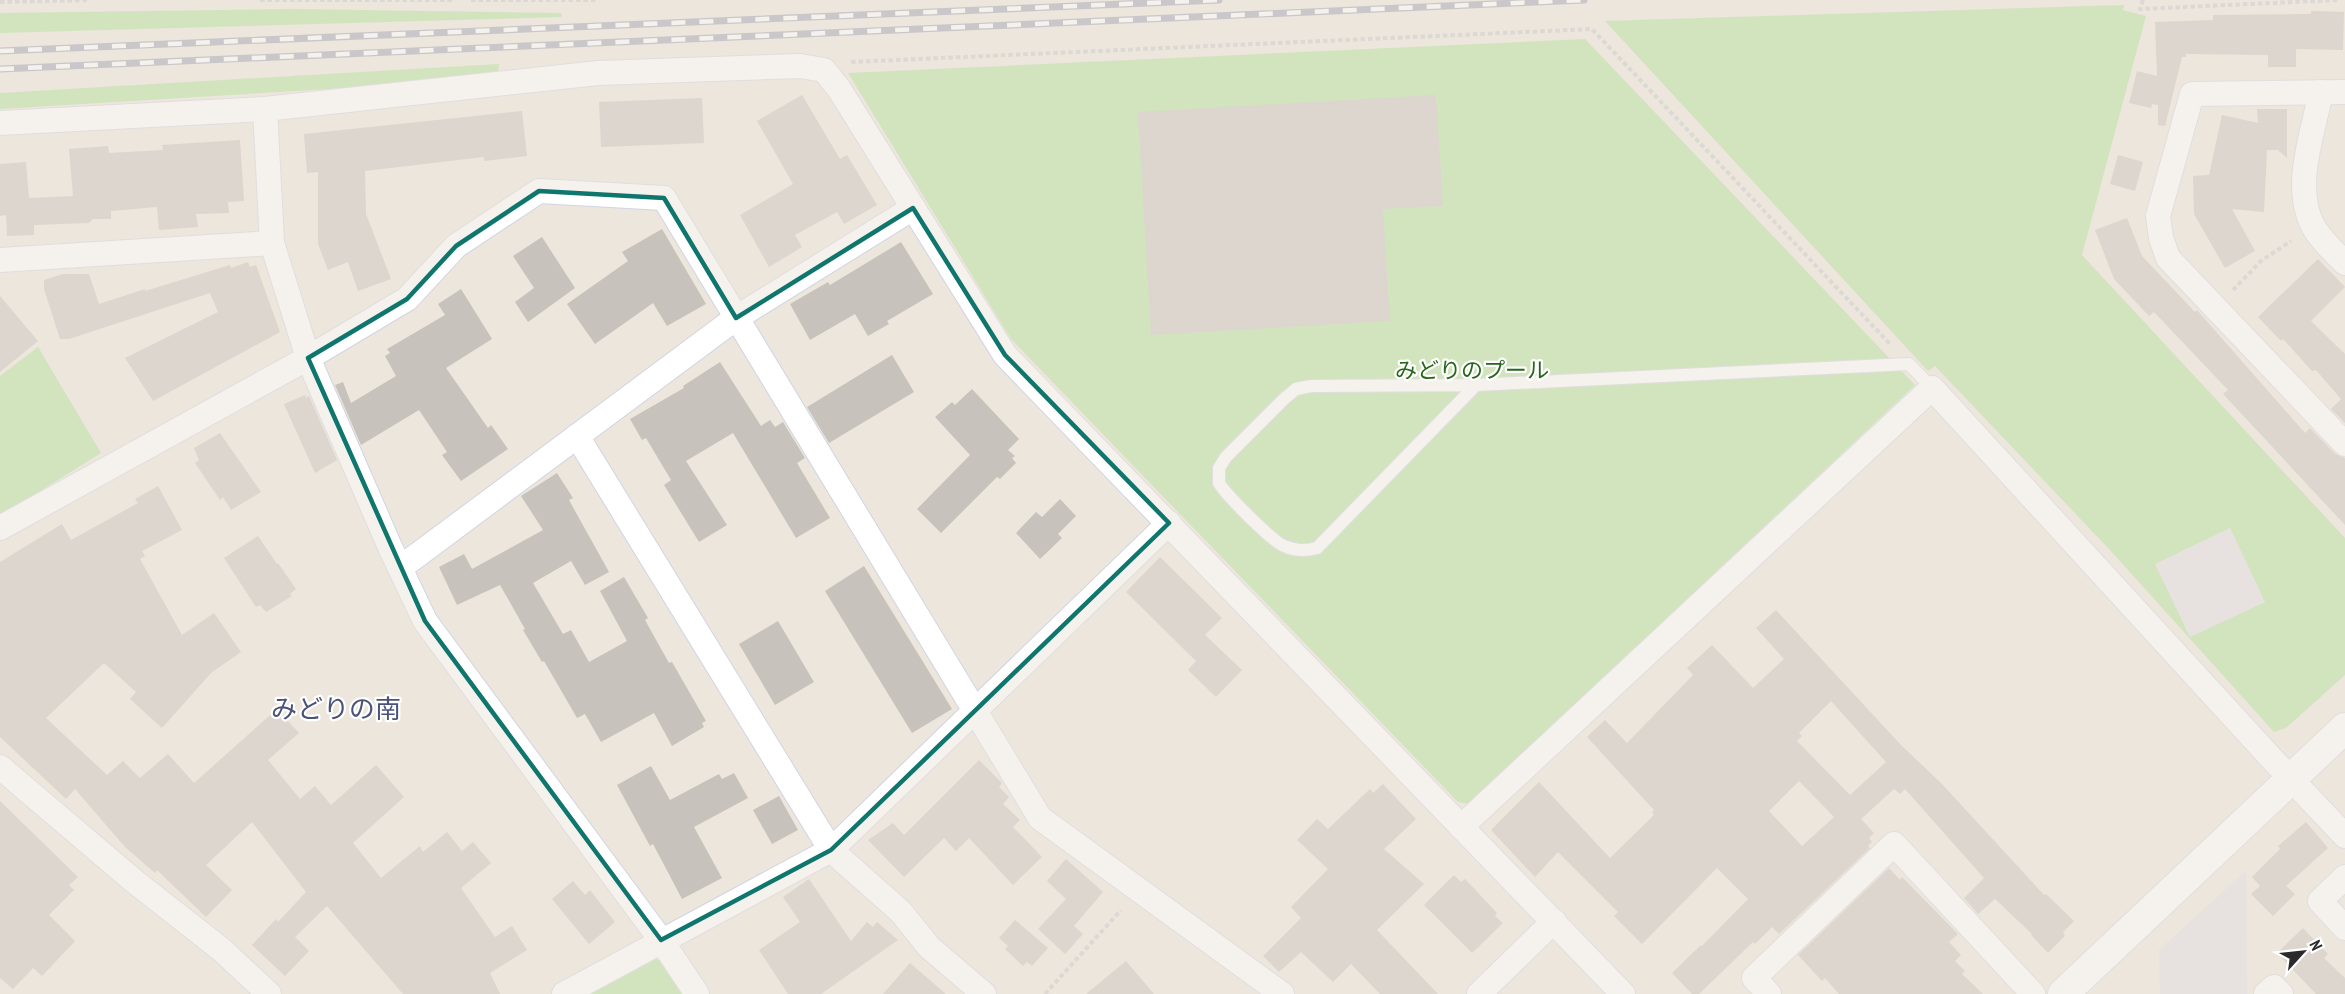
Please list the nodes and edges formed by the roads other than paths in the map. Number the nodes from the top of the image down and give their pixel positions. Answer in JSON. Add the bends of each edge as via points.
{"nodes":[{"id":1,"x":2321,"y":92,"type":"junction"},
{"id":2,"x":2345,"y":92,"type":"edge"},
{"id":3,"x":265,"y":109,"type":"junction"},
{"id":4,"x":0,"y":123,"type":"edge"},
{"id":5,"x":913,"y":208,"type":"junction"},
{"id":6,"x":272,"y":243,"type":"junction"},
{"id":7,"x":0,"y":261,"type":"edge"},
{"id":8,"x":2345,"y":262,"type":"edge"},
{"id":9,"x":736,"y":318,"type":"junction"},
{"id":10,"x":308,"y":358,"type":"junction"},
{"id":11,"x":1476,"y":385,"type":"junction"},
{"id":12,"x":1932,"y":388,"type":"junction"},
{"id":13,"x":577,"y":436,"type":"junction"},
{"id":14,"x":2345,"y":444,"type":"edge"},
{"id":15,"x":1169,"y":523,"type":"junction"},
{"id":16,"x":0,"y":528,"type":"edge"},
{"id":17,"x":400,"y":568,"type":"junction"},
{"id":18,"x":976,"y":709,"type":"junction"},
{"id":19,"x":2345,"y":728,"type":"edge"},
{"id":20,"x":3,"y":776,"type":"edge"},
{"id":21,"x":2291,"y":779,"type":"junction"},
{"id":22,"x":1461,"y":827,"type":"junction"},
{"id":23,"x":2345,"y":836,"type":"edge"},
{"id":24,"x":831,"y":850,"type":"junction"},
{"id":25,"x":2345,"y":876,"type":"edge"},
{"id":26,"x":1554,"y":921,"type":"junction"},
{"id":27,"x":2345,"y":928,"type":"edge"},
{"id":28,"x":661,"y":940,"type":"junction"},
{"id":29,"x":269,"y":994,"type":"edge"},
{"id":30,"x":564,"y":994,"type":"edge"},
{"id":31,"x":697,"y":994,"type":"edge"},
{"id":32,"x":984,"y":994,"type":"edge"},
{"id":33,"x":1282,"y":994,"type":"edge"},
{"id":34,"x":1479,"y":994,"type":"edge"},
{"id":35,"x":1623,"y":994,"type":"edge"},
{"id":36,"x":1769,"y":994,"type":"edge"},
{"id":37,"x":2033,"y":994,"type":"edge"},
{"id":38,"x":2063,"y":994,"type":"edge"},
{"id":39,"x":2266,"y":994,"type":"edge"},
{"id":40,"x":2281,"y":994,"type":"edge"}],
"edges":[{"from":1,"to":2,"type":"street"},
{"from":1,"to":8,"type":"street","via":[[2303,183],[2305,205],[2313,226]]},
{"from":1,"to":14,"type":"street","via":[[2192,94],[2158,216],[2168,258]]},
{"from":3,"to":4,"type":"street"},
{"from":3,"to":5,"type":"street","via":[[598,74],[800,66],[824,70]]},
{"from":3,"to":6,"type":"street"},
{"from":5,"to":9,"type":"street"},
{"from":5,"to":15,"type":"street","via":[[1005,355]]},
{"from":6,"to":7,"type":"street"},
{"from":6,"to":10,"type":"street"},
{"from":9,"to":10,"type":"street","via":[[664,198],[539,191],[456,246],[407,299]]},
{"from":9,"to":13,"type":"street"},
{"from":9,"to":18,"type":"street"},
{"from":10,"to":16,"type":"street"},
{"from":10,"to":17,"type":"street"},
{"from":11,"to":11,"type":"lane","via":[[1317,548],[1301,551],[1282,545],[1219,483],[1219,468],[1226,457],[1296,389]]},
{"from":11,"to":12,"type":"lane","via":[[1909,364]]},
{"from":12,"to":21,"type":"street"},
{"from":12,"to":22,"type":"street"},
{"from":13,"to":17,"type":"street"},
{"from":13,"to":24,"type":"street"},
{"from":15,"to":18,"type":"street"},
{"from":15,"to":22,"type":"street"},
{"from":17,"to":28,"type":"street","via":[[425,621]]},
{"from":18,"to":24,"type":"street"},
{"from":18,"to":33,"type":"street","via":[[1040,818]]},
{"from":19,"to":21,"type":"street"},
{"from":20,"to":29,"type":"street","via":[[222,950]]},
{"from":21,"to":23,"type":"street"},
{"from":21,"to":38,"type":"street"},
{"from":22,"to":26,"type":"street"},
{"from":24,"to":28,"type":"street"},
{"from":24,"to":32,"type":"street","via":[[901,912],[929,947]]},
{"from":25,"to":27,"type":"street","via":[[2320,901]]},
{"from":26,"to":34,"type":"street"},
{"from":26,"to":35,"type":"street"},
{"from":28,"to":30,"type":"street"},
{"from":28,"to":31,"type":"street"},
{"from":36,"to":37,"type":"street","via":[[1754,978],[1894,844]]},
{"from":39,"to":40,"type":"street","via":[[2274,987]]}]}
